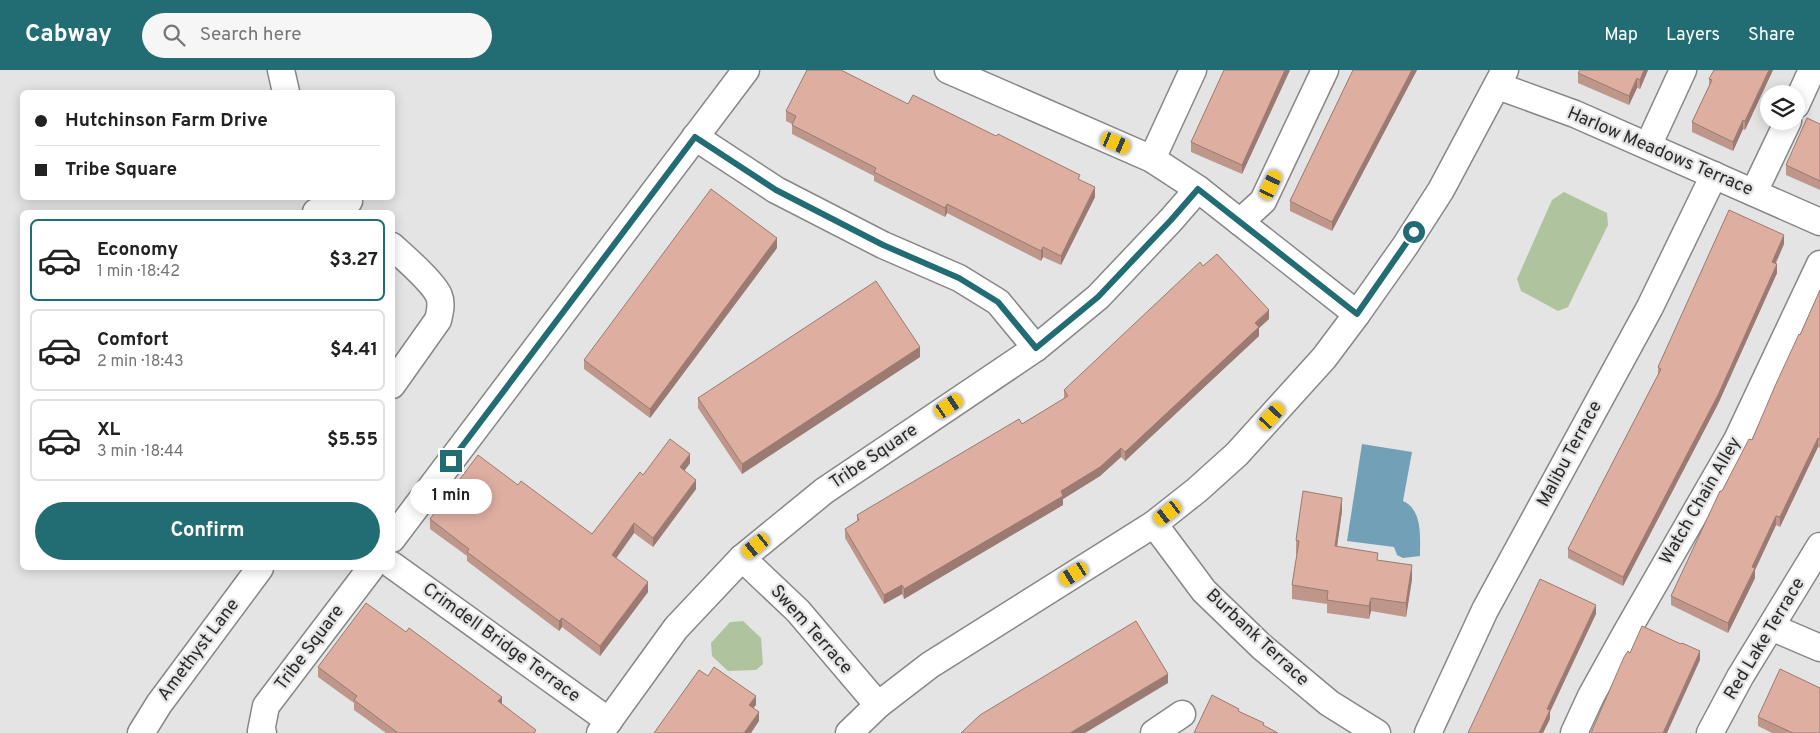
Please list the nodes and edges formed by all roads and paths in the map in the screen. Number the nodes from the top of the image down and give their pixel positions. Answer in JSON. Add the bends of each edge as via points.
{"nodes":[{"id":1,"x":281,"y":70,"type":"edge"},
{"id":2,"x":746,"y":70,"type":"edge"},
{"id":3,"x":948,"y":70,"type":"edge"},
{"id":4,"x":1193,"y":70,"type":"edge"},
{"id":5,"x":1325,"y":70,"type":"edge"},
{"id":6,"x":1683,"y":70,"type":"edge"},
{"id":7,"x":1502,"y":78,"type":"edge"},
{"id":8,"x":993,"y":79,"type":"edge"},
{"id":9,"x":286,"y":90,"type":"edge"},
{"id":10,"x":1784,"y":130,"type":"edge"},
{"id":11,"x":695,"y":137,"type":"junction"},
{"id":12,"x":1648,"y":146,"type":"junction"},
{"id":13,"x":1152,"y":159,"type":"junction"},
{"id":14,"x":1714,"y":175,"type":"junction"},
{"id":15,"x":1198,"y":189,"type":"junction"},
{"id":16,"x":1754,"y":192,"type":"junction"},
{"id":17,"x":351,"y":204,"type":"edge"},
{"id":18,"x":325,"y":210,"type":"edge"},
{"id":19,"x":1240,"y":222,"type":"junction"},
{"id":20,"x":1820,"y":222,"type":"edge"},
{"id":21,"x":395,"y":249,"type":"edge"},
{"id":22,"x":1820,"y":264,"type":"edge"},
{"id":23,"x":1357,"y":314,"type":"junction"},
{"id":24,"x":1036,"y":348,"type":"junction"},
{"id":25,"x":395,"y":380,"type":"edge"},
{"id":26,"x":1154,"y":524,"type":"junction"},
{"id":27,"x":395,"y":535,"type":"edge"},
{"id":28,"x":1820,"y":546,"type":"edge"},
{"id":29,"x":742,"y":558,"type":"junction"},
{"id":30,"x":395,"y":567,"type":"edge"},
{"id":31,"x":259,"y":570,"type":"edge"},
{"id":32,"x":369,"y":570,"type":"edge"},
{"id":33,"x":1771,"y":627,"type":"junction"},
{"id":34,"x":1820,"y":648,"type":"edge"},
{"id":35,"x":878,"y":705,"type":"junction"},
{"id":36,"x":1182,"y":714,"type":"dead end"},
{"id":37,"x":604,"y":727,"type":"edge"},
{"id":38,"x":141,"y":733,"type":"edge"},
{"id":39,"x":263,"y":733,"type":"edge"},
{"id":40,"x":849,"y":733,"type":"edge"},
{"id":41,"x":1154,"y":733,"type":"edge"},
{"id":42,"x":1377,"y":733,"type":"edge"},
{"id":43,"x":1428,"y":733,"type":"edge"},
{"id":44,"x":1574,"y":733,"type":"edge"},
{"id":45,"x":1710,"y":733,"type":"edge"}],
"edges":[{"from":1,"to":9,"type":"street"},
{"from":2,"to":11,"type":"street"},
{"from":3,"to":8,"type":"street"},
{"from":4,"to":13,"type":"street"},
{"from":5,"to":19,"type":"street","via":[[1263,202]]},
{"from":6,"to":12,"type":"street"},
{"from":7,"to":12,"type":"street","name":"Harlow Meadows Terrace"},
{"from":7,"to":23,"type":"street","via":[[1441,190]]},
{"from":8,"to":13,"type":"street"},
{"from":10,"to":16,"type":"street"},
{"from":11,"to":24,"type":"street","via":[[776,190],[966,283],[998,302]]},
{"from":11,"to":27,"type":"street"},
{"from":12,"to":14,"type":"street","name":"Harlow Meadows Terrace"},
{"from":13,"to":15,"type":"street"},
{"from":14,"to":16,"type":"street","name":"Harlow Meadows Terrace"},
{"from":14,"to":43,"type":"street","name":"Malibu Terrace","via":[[1650,307],[1485,610]]},
{"from":15,"to":19,"type":"street"},
{"from":15,"to":24,"type":"street","name":"Tribe Square","via":[[1098,297]]},
{"from":16,"to":20,"type":"street","name":"Harlow Meadows Terrace"},
{"from":17,"to":18,"type":"street"},
{"from":19,"to":23,"type":"street"},
{"from":21,"to":25,"type":"street","via":[[432,286],[440,297],[441,309],[438,320]]},
{"from":22,"to":44,"type":"street","name":"Watch Chain Alley","via":[[1737,440],[1626,633]]},
{"from":23,"to":26,"type":"street","via":[[1324,358],[1237,454]]},
{"from":24,"to":29,"type":"street","name":"Tribe Square","via":[[824,490]]},
{"from":26,"to":35,"type":"street","via":[[930,664]]},
{"from":26,"to":42,"type":"street","name":"Burbank Terrace","via":[[1204,591],[1262,647],[1329,703]]},
{"from":28,"to":33,"type":"street","name":"Red Lake Terrace"},
{"from":29,"to":35,"type":"street","name":"Swem Terrace","via":[[798,611]]},
{"from":29,"to":37,"type":"street","name":"Tribe Square","via":[[676,628]]},
{"from":30,"to":37,"type":"street","name":"Crimdell Bridge Terrace"},
{"from":31,"to":38,"type":"street","name":"Amethyst Lane"},
{"from":32,"to":39,"type":"street","name":"Tribe Square","via":[[266,706]]},
{"from":33,"to":34,"type":"street"},
{"from":33,"to":45,"type":"street","name":"Red Lake Terrace"},
{"from":35,"to":40,"type":"street"},
{"from":36,"to":41,"type":"street"}]}
